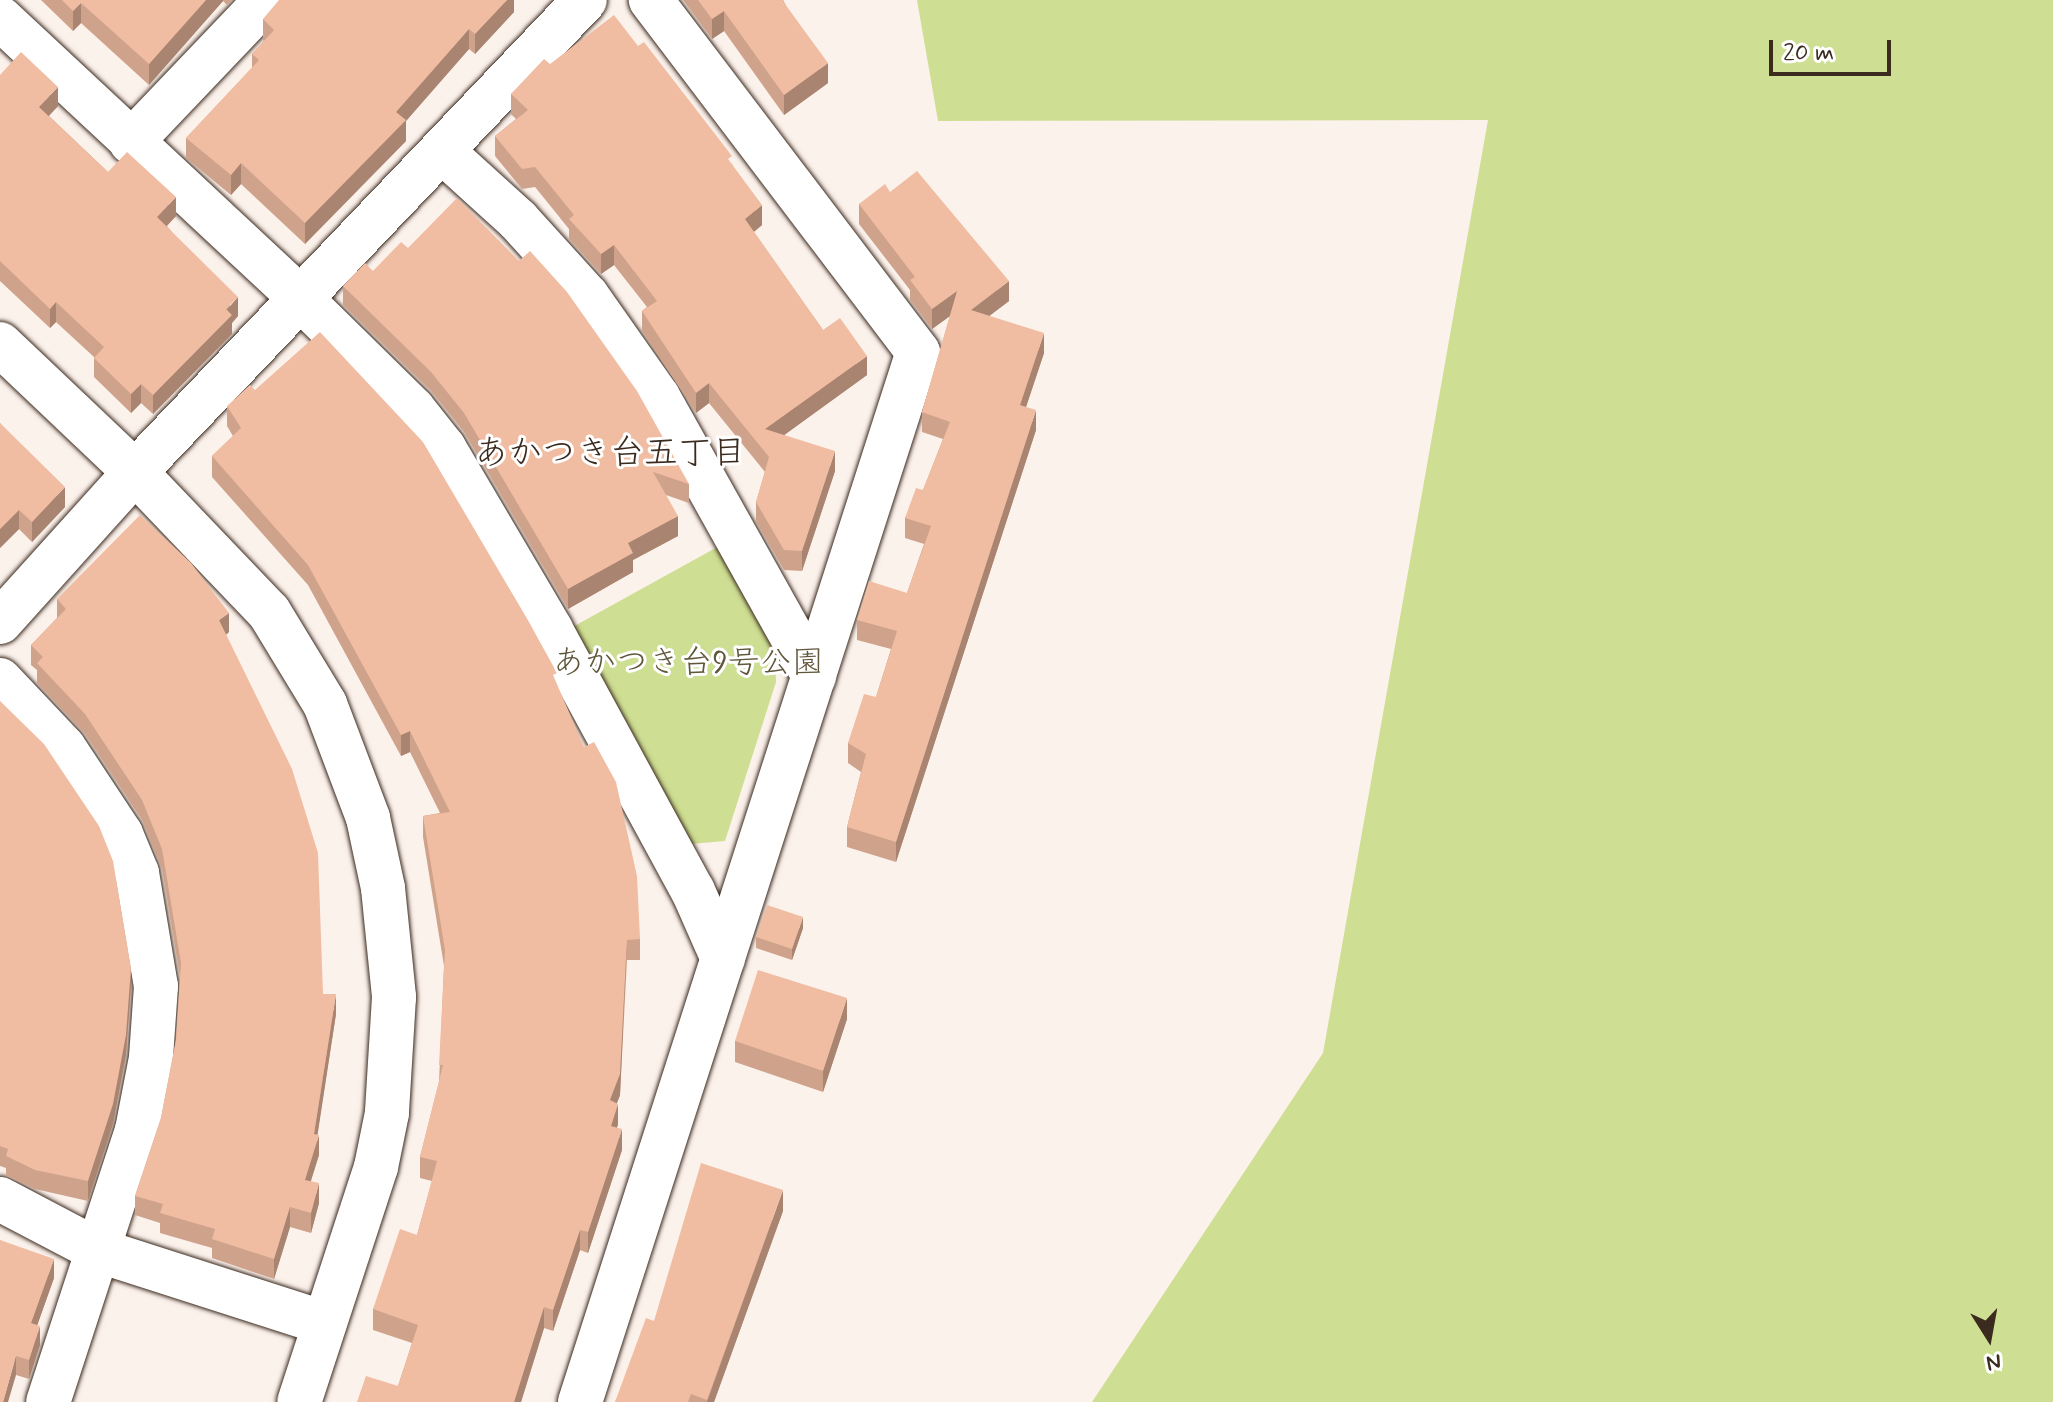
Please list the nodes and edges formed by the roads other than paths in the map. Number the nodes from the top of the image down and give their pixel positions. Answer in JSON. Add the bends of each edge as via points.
{"nodes":[{"id":1,"x":266,"y":0,"type":"edge"},
{"id":2,"x":585,"y":0,"type":"edge"},
{"id":3,"x":651,"y":0,"type":"edge"},
{"id":4,"x":0,"y":18,"type":"edge"},
{"id":5,"x":131,"y":142,"type":"junction"},
{"id":6,"x":442,"y":151,"type":"junction"},
{"id":7,"x":301,"y":299,"type":"junction"},
{"id":8,"x":0,"y":344,"type":"edge"},
{"id":9,"x":135,"y":472,"type":"junction"},
{"id":10,"x":0,"y":622,"type":"edge"},
{"id":11,"x":814,"y":676,"type":"junction"},
{"id":12,"x":0,"y":680,"type":"edge"},
{"id":13,"x":723,"y":959,"type":"junction"},
{"id":14,"x":0,"y":1199,"type":"edge"},
{"id":15,"x":97,"y":1250,"type":"junction"},
{"id":16,"x":325,"y":1323,"type":"junction"},
{"id":17,"x":48,"y":1402,"type":"edge"},
{"id":18,"x":299,"y":1402,"type":"edge"},
{"id":19,"x":580,"y":1402,"type":"edge"}],
"edges":[{"from":1,"to":5,"type":"street"},
{"from":2,"to":6,"type":"street"},
{"from":3,"to":11,"type":"street","via":[[918,352]]},
{"from":4,"to":5,"type":"street"},
{"from":5,"to":7,"type":"street"},
{"from":6,"to":7,"type":"street"},
{"from":6,"to":11,"type":"street","via":[[518,220],[596,309],[658,397]]},
{"from":7,"to":9,"type":"street"},
{"from":7,"to":13,"type":"street","via":[[413,409],[468,483],[693,891]]},
{"from":8,"to":9,"type":"street"},
{"from":9,"to":10,"type":"street"},
{"from":9,"to":16,"type":"street","via":[[250,591],[295,651],[346,752],[380,874],[394,997],[387,1113],[376,1167]]},
{"from":11,"to":13,"type":"street"},
{"from":12,"to":15,"type":"street","via":[[100,796],[137,873],[151,947],[156,986],[151,1058],[137,1130]]},
{"from":13,"to":19,"type":"street"},
{"from":14,"to":15,"type":"street"},
{"from":15,"to":16,"type":"street"},
{"from":15,"to":17,"type":"street"},
{"from":16,"to":18,"type":"street"}]}
